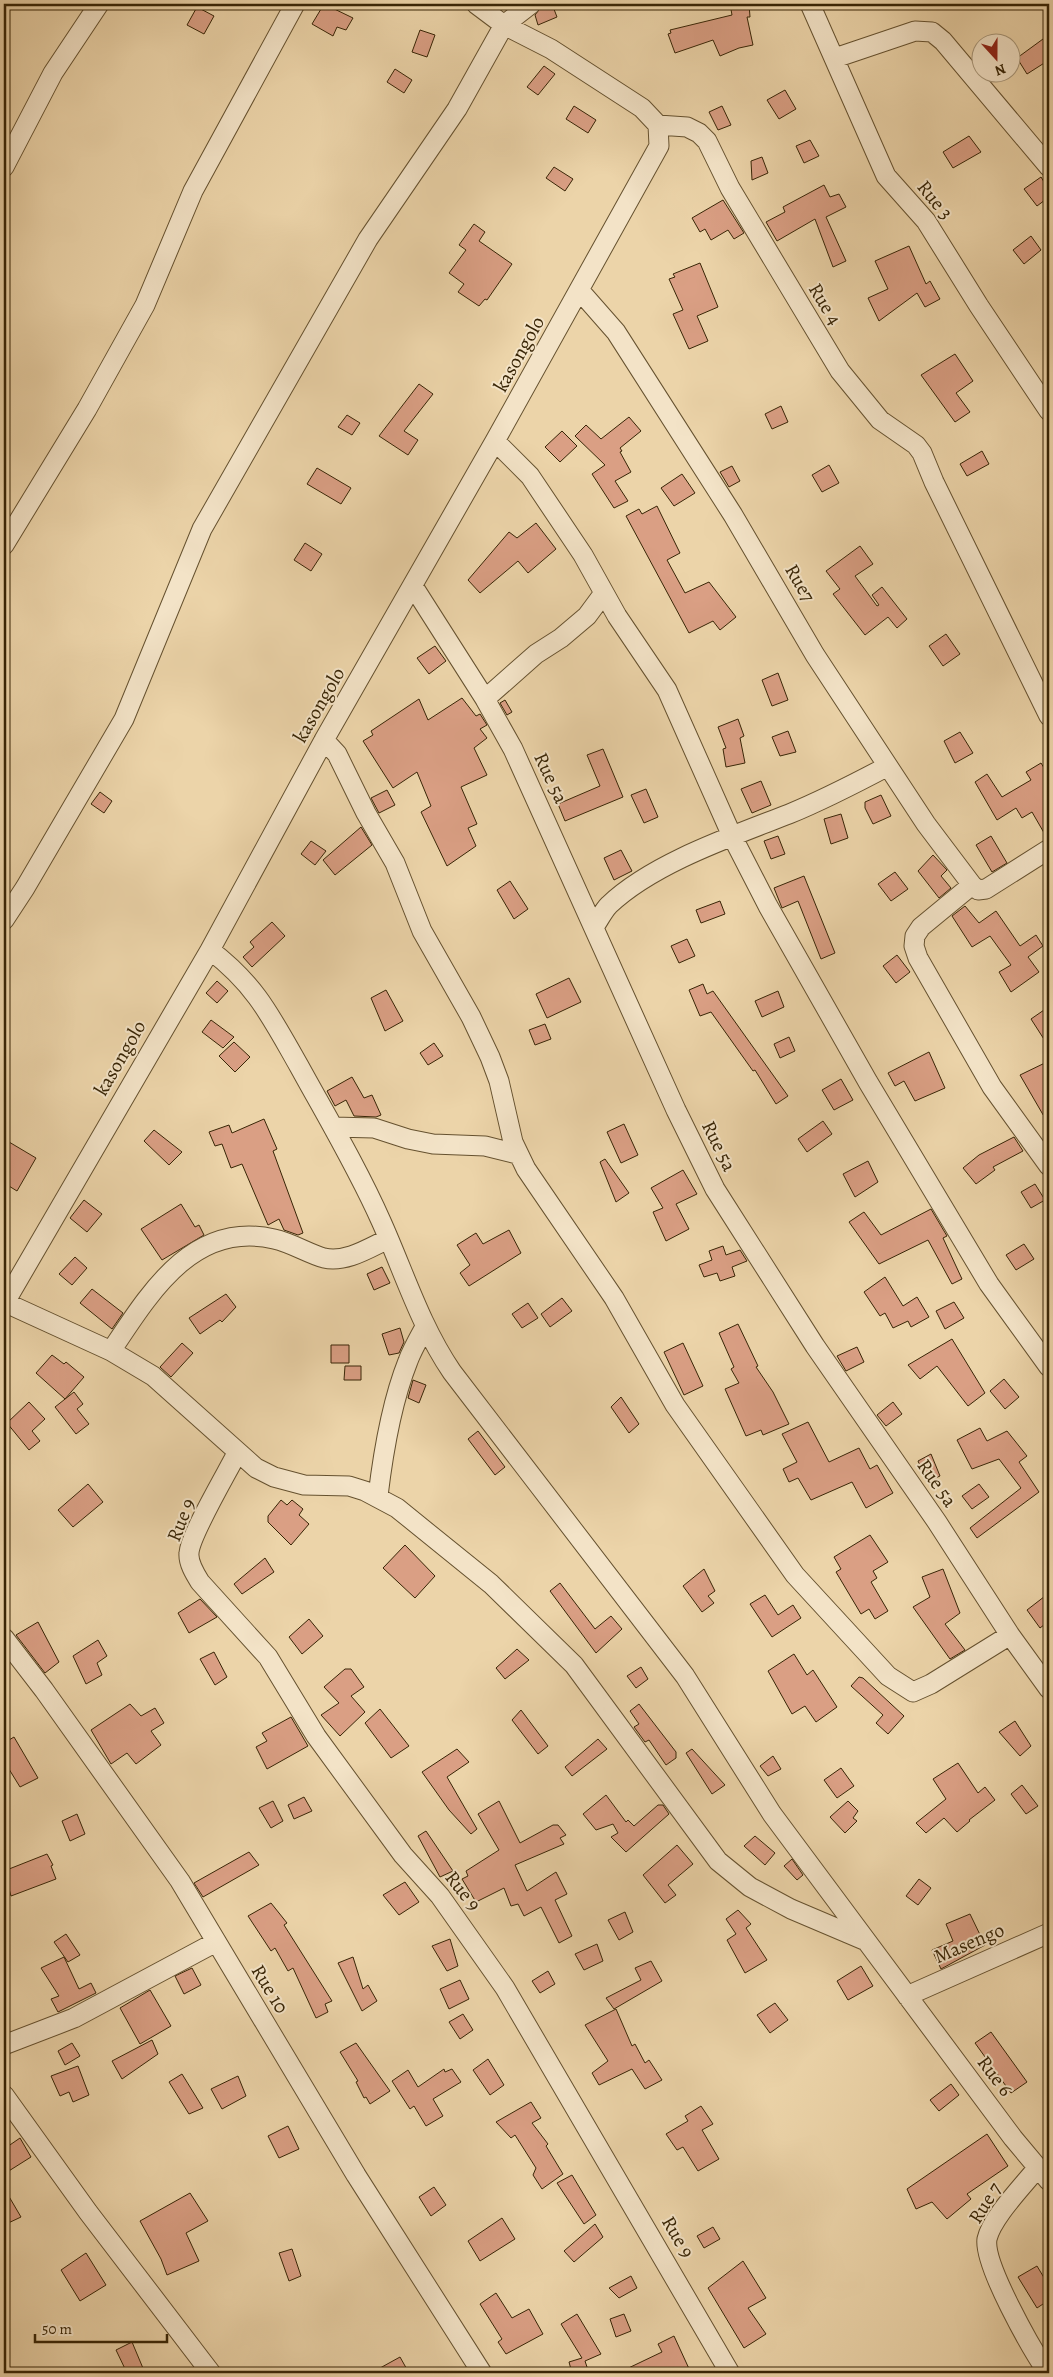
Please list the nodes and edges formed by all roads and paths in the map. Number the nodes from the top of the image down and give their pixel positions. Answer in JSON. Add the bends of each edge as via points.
{"nodes":[{"id":1,"x":99,"y":4,"type":"edge"},
{"id":2,"x":295,"y":4,"type":"edge"},
{"id":3,"x":476,"y":4,"type":"edge"},
{"id":4,"x":531,"y":4,"type":"edge"},
{"id":5,"x":810,"y":4,"type":"edge"},
{"id":6,"x":504,"y":25,"type":"junction"},
{"id":7,"x":835,"y":58,"type":"junction"},
{"id":8,"x":658,"y":125,"type":"junction"},
{"id":9,"x":4,"y":167,"type":"edge"},
{"id":10,"x":1049,"y":167,"type":"edge"},
{"id":11,"x":580,"y":291,"type":"junction"},
{"id":12,"x":1049,"y":411,"type":"edge"},
{"id":13,"x":495,"y":442,"type":"junction"},
{"id":14,"x":4,"y":545,"type":"edge"},
{"id":15,"x":413,"y":586,"type":"junction"},
{"id":16,"x":604,"y":594,"type":"junction"},
{"id":17,"x":485,"y":699,"type":"junction"},
{"id":18,"x":1049,"y":716,"type":"edge"},
{"id":19,"x":324,"y":740,"type":"junction"},
{"id":20,"x":888,"y":766,"type":"junction"},
{"id":21,"x":732,"y":836,"type":"junction"},
{"id":22,"x":1049,"y":849,"type":"edge"},
{"id":23,"x":979,"y":887,"type":"junction"},
{"id":24,"x":4,"y":920,"type":"edge"},
{"id":25,"x":594,"y":927,"type":"junction"},
{"id":26,"x":210,"y":950,"type":"junction"},
{"id":27,"x":333,"y":1127,"type":"junction"},
{"id":28,"x":518,"y":1154,"type":"junction"},
{"id":29,"x":1049,"y":1166,"type":"edge"},
{"id":30,"x":388,"y":1239,"type":"junction"},
{"id":31,"x":4,"y":1303,"type":"edge"},
{"id":32,"x":425,"y":1327,"type":"junction"},
{"id":33,"x":111,"y":1350,"type":"junction"},
{"id":34,"x":1049,"y":1367,"type":"edge"},
{"id":35,"x":237,"y":1453,"type":"junction"},
{"id":36,"x":378,"y":1496,"type":"junction"},
{"id":37,"x":1010,"y":1635,"type":"junction"},
{"id":38,"x":4,"y":1638,"type":"edge"},
{"id":39,"x":1049,"y":1689,"type":"edge"},
{"id":40,"x":1048,"y":1936,"type":"edge"},
{"id":41,"x":865,"y":1940,"type":"junction"},
{"id":42,"x":216,"y":1942,"type":"junction"},
{"id":43,"x":907,"y":1996,"type":"junction"},
{"id":44,"x":4,"y":2046,"type":"edge"},
{"id":45,"x":4,"y":2095,"type":"edge"},
{"id":46,"x":1044,"y":2174,"type":"edge"},
{"id":47,"x":211,"y":2373,"type":"edge"},
{"id":48,"x":482,"y":2373,"type":"edge"},
{"id":49,"x":730,"y":2373,"type":"edge"},
{"id":50,"x":1048,"y":2373,"type":"edge"}],
"edges":[{"from":1,"to":9,"type":"street","via":[[53,73]]},
{"from":2,"to":14,"type":"street","via":[[194,191],[145,305],[87,409]]},
{"from":3,"to":6,"type":"street"},
{"from":4,"to":6,"type":"street"},
{"from":5,"to":7,"type":"street","name":"Rue 3"},
{"from":6,"to":8,"type":"street","via":[[551,49],[642,108]]},
{"from":6,"to":24,"type":"street","via":[[457,109],[368,239],[202,529],[124,719]]},
{"from":7,"to":10,"type":"street","via":[[915,31],[932,32]]},
{"from":7,"to":12,"type":"street","name":"Rue 3","via":[[886,176],[926,221]]},
{"from":8,"to":11,"type":"street","name":"kasongolo","via":[[659,146]]},
{"from":8,"to":18,"type":"street","name":"Rue 4","via":[[687,127],[706,141],[730,188],[840,371],[880,420],[909,439],[922,453],[937,490]]},
{"from":11,"to":13,"type":"street","name":"kasongolo"},
{"from":11,"to":20,"type":"street","name":"Rue7","via":[[621,339],[776,586],[815,656]]},
{"from":13,"to":15,"type":"street","name":"kasongolo"},
{"from":13,"to":16,"type":"street","via":[[530,476],[571,536]]},
{"from":15,"to":17,"type":"street","name":"Rue 5a"},
{"from":15,"to":19,"type":"street","name":"kasongolo"},
{"from":16,"to":17,"type":"street","via":[[587,616],[536,654]]},
{"from":16,"to":21,"type":"street","via":[[667,690]]},
{"from":17,"to":25,"type":"street","name":"Rue 5a","via":[[538,801]]},
{"from":19,"to":26,"type":"street","name":"kasongolo"},
{"from":19,"to":28,"type":"street","via":[[337,754],[395,863],[422,931],[490,1057]]},
{"from":20,"to":21,"type":"street","via":[[790,813]]},
{"from":20,"to":23,"type":"street","name":"Rue7","via":[[926,824]]},
{"from":21,"to":25,"type":"street","via":[[661,870],[621,894]]},
{"from":21,"to":34,"type":"street","via":[[772,914],[935,1194],[989,1284]]},
{"from":22,"to":23,"type":"street"},
{"from":23,"to":29,"type":"street","via":[[921,927],[915,936],[914,946],[950,1017],[992,1086]]},
{"from":25,"to":37,"type":"street","name":"Rue 5a","via":[[714,1189],[815,1346],[937,1522]]},
{"from":26,"to":27,"type":"street","name":"Rue 6","via":[[255,992]]},
{"from":26,"to":31,"type":"street","name":"kasongolo"},
{"from":27,"to":28,"type":"street","via":[[374,1128],[434,1144],[485,1146]]},
{"from":27,"to":30,"type":"street","name":"Rue 6"},
{"from":28,"to":37,"type":"street","via":[[620,1306],[675,1405],[790,1568],[888,1676],[906,1690],[920,1691]]},
{"from":30,"to":32,"type":"street","name":"Rue 6"},
{"from":30,"to":33,"type":"street","via":[[344,1258],[325,1258],[273,1239],[250,1236],[226,1240],[195,1252],[167,1273]]},
{"from":31,"to":33,"type":"street"},
{"from":32,"to":36,"type":"street","via":[[407,1362],[396,1401],[383,1456]]},
{"from":32,"to":41,"type":"street","name":"Rue 6","via":[[452,1372],[685,1676],[772,1814]]},
{"from":33,"to":35,"type":"street","via":[[153,1376]]},
{"from":35,"to":36,"type":"street","via":[[274,1477],[304,1485],[349,1486]]},
{"from":35,"to":49,"type":"street","name":"Rue 9","via":[[189,1553],[196,1575],[268,1657],[316,1736],[403,1855],[440,1896],[505,1988]]},
{"from":36,"to":41,"type":"street","via":[[491,1584],[574,1665],[718,1861],[750,1887],[791,1909]]},
{"from":37,"to":39,"type":"street","name":"Rue 5a"},
{"from":38,"to":42,"type":"street","name":"Rue 10","via":[[180,1881]]},
{"from":40,"to":43,"type":"street","name":"Masengo"},
{"from":41,"to":43,"type":"street","name":"Rue 6"},
{"from":42,"to":44,"type":"street","via":[[74,2018]]},
{"from":42,"to":48,"type":"street","name":"Rue 10","via":[[356,2175]]},
{"from":43,"to":46,"type":"street","name":"Rue 6","via":[[1013,2138]]},
{"from":45,"to":47,"type":"street","via":[[88,2212]]},
{"from":46,"to":50,"type":"street","name":"Rue 7","via":[[1001,2212],[987,2238],[988,2256],[1030,2346]]}]}
